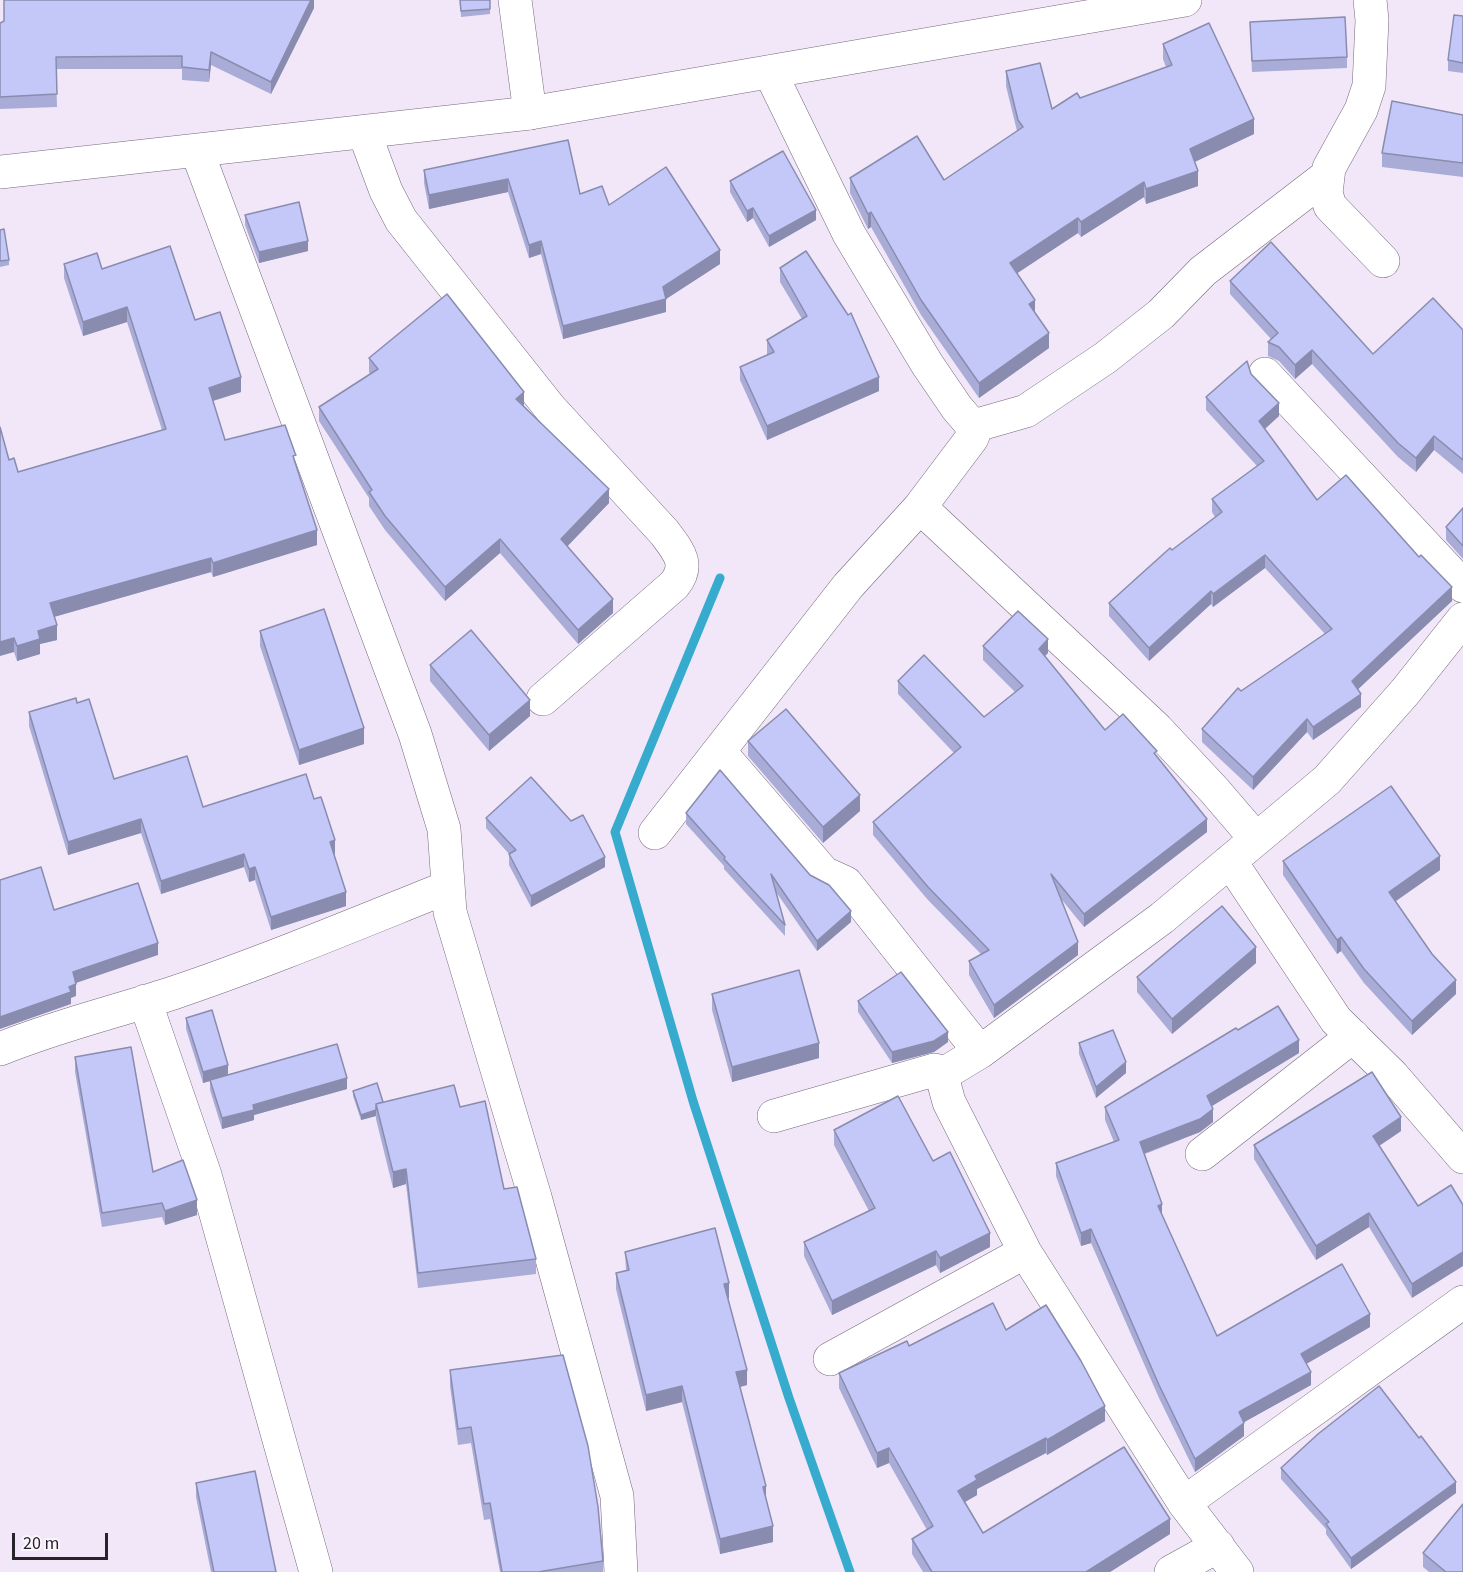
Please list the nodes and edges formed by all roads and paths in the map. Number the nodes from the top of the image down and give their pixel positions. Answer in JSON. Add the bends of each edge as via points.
{"nodes":[{"id":1,"x":515,"y":0,"type":"edge"},
{"id":2,"x":1185,"y":0,"type":"edge"},
{"id":3,"x":1370,"y":0,"type":"edge"},
{"id":4,"x":770,"y":72,"type":"junction"},
{"id":5,"x":530,"y":113,"type":"junction"},
{"id":6,"x":364,"y":132,"type":"junction"},
{"id":7,"x":197,"y":151,"type":"junction"},
{"id":8,"x":0,"y":172,"type":"edge"},
{"id":9,"x":1328,"y":175,"type":"junction"},
{"id":10,"x":1383,"y":261,"type":"dead end"},
{"id":11,"x":1265,"y":374,"type":"dead end"},
{"id":12,"x":977,"y":425,"type":"junction"},
{"id":13,"x":920,"y":507,"type":"junction"},
{"id":14,"x":1463,"y":586,"type":"edge"},
{"id":15,"x":1463,"y":620,"type":"edge"},
{"id":16,"x":543,"y":699,"type":"dead end"},
{"id":17,"x":719,"y":751,"type":"junction"},
{"id":18,"x":656,"y":833,"type":"dead end"},
{"id":19,"x":1256,"y":839,"type":"junction"},
{"id":20,"x":1230,"y":861,"type":"junction"},
{"id":21,"x":448,"y":887,"type":"junction"},
{"id":22,"x":146,"y":1001,"type":"junction"},
{"id":23,"x":1353,"y":1036,"type":"junction"},
{"id":24,"x":0,"y":1049,"type":"edge"},
{"id":25,"x":980,"y":1052,"type":"junction"},
{"id":26,"x":945,"y":1073,"type":"junction"},
{"id":27,"x":774,"y":1116,"type":"dead end"},
{"id":28,"x":1202,"y":1154,"type":"dead end"},
{"id":29,"x":1463,"y":1157,"type":"edge"},
{"id":30,"x":1025,"y":1252,"type":"junction"},
{"id":31,"x":1463,"y":1302,"type":"edge"},
{"id":32,"x":830,"y":1359,"type":"dead end"},
{"id":33,"x":1184,"y":1503,"type":"junction"},
{"id":34,"x":1228,"y":1559,"type":"edge"},
{"id":35,"x":316,"y":1572,"type":"edge"},
{"id":36,"x":621,"y":1572,"type":"edge"},
{"id":37,"x":1171,"y":1572,"type":"edge"}],
"edges":[{"from":1,"to":5,"type":"street"},
{"from":2,"to":4,"type":"street"},
{"from":3,"to":9,"type":"street","via":[[1369,86]]},
{"from":4,"to":5,"type":"street"},
{"from":4,"to":12,"type":"street","via":[[849,234],[927,364],[957,408]]},
{"from":5,"to":6,"type":"street"},
{"from":6,"to":7,"type":"street"},
{"from":6,"to":16,"type":"street","via":[[401,220],[550,408],[664,532],[683,564],[682,576],[674,585]]},
{"from":7,"to":8,"type":"street"},
{"from":7,"to":21,"type":"street","via":[[415,734],[444,829]]},
{"from":9,"to":10,"type":"street","via":[[1326,193],[1330,206]]},
{"from":9,"to":12,"type":"street","via":[[1203,271],[1161,314],[1105,358],[1026,411]]},
{"from":11,"to":14,"type":"street"},
{"from":12,"to":13,"type":"street","via":[[972,438]]},
{"from":13,"to":17,"type":"street","via":[[848,586]]},
{"from":13,"to":19,"type":"street","via":[[1157,729]]},
{"from":15,"to":19,"type":"street","via":[[1406,692],[1326,780]]},
{"from":17,"to":18,"type":"street"},
{"from":17,"to":25,"type":"street","via":[[824,873],[846,883]]},
{"from":19,"to":20,"type":"street"},
{"from":20,"to":23,"type":"street","via":[[1336,1020]]},
{"from":20,"to":25,"type":"street","via":[[1162,918]]},
{"from":21,"to":22,"type":"street"},
{"from":21,"to":36,"type":"street","via":[[450,912],[535,1197],[617,1496]]},
{"from":22,"to":24,"type":"street"},
{"from":22,"to":35,"type":"street","via":[[205,1174]]},
{"from":23,"to":28,"type":"street"},
{"from":23,"to":29,"type":"street"},
{"from":25,"to":26,"type":"street"},
{"from":26,"to":27,"type":"street","via":[[934,1070]]},
{"from":26,"to":30,"type":"street","via":[[949,1102]]},
{"from":30,"to":32,"type":"street"},
{"from":30,"to":33,"type":"street"},
{"from":31,"to":33,"type":"street"},
{"from":33,"to":34,"type":"street"},
{"from":34,"to":37,"type":"street"}]}
